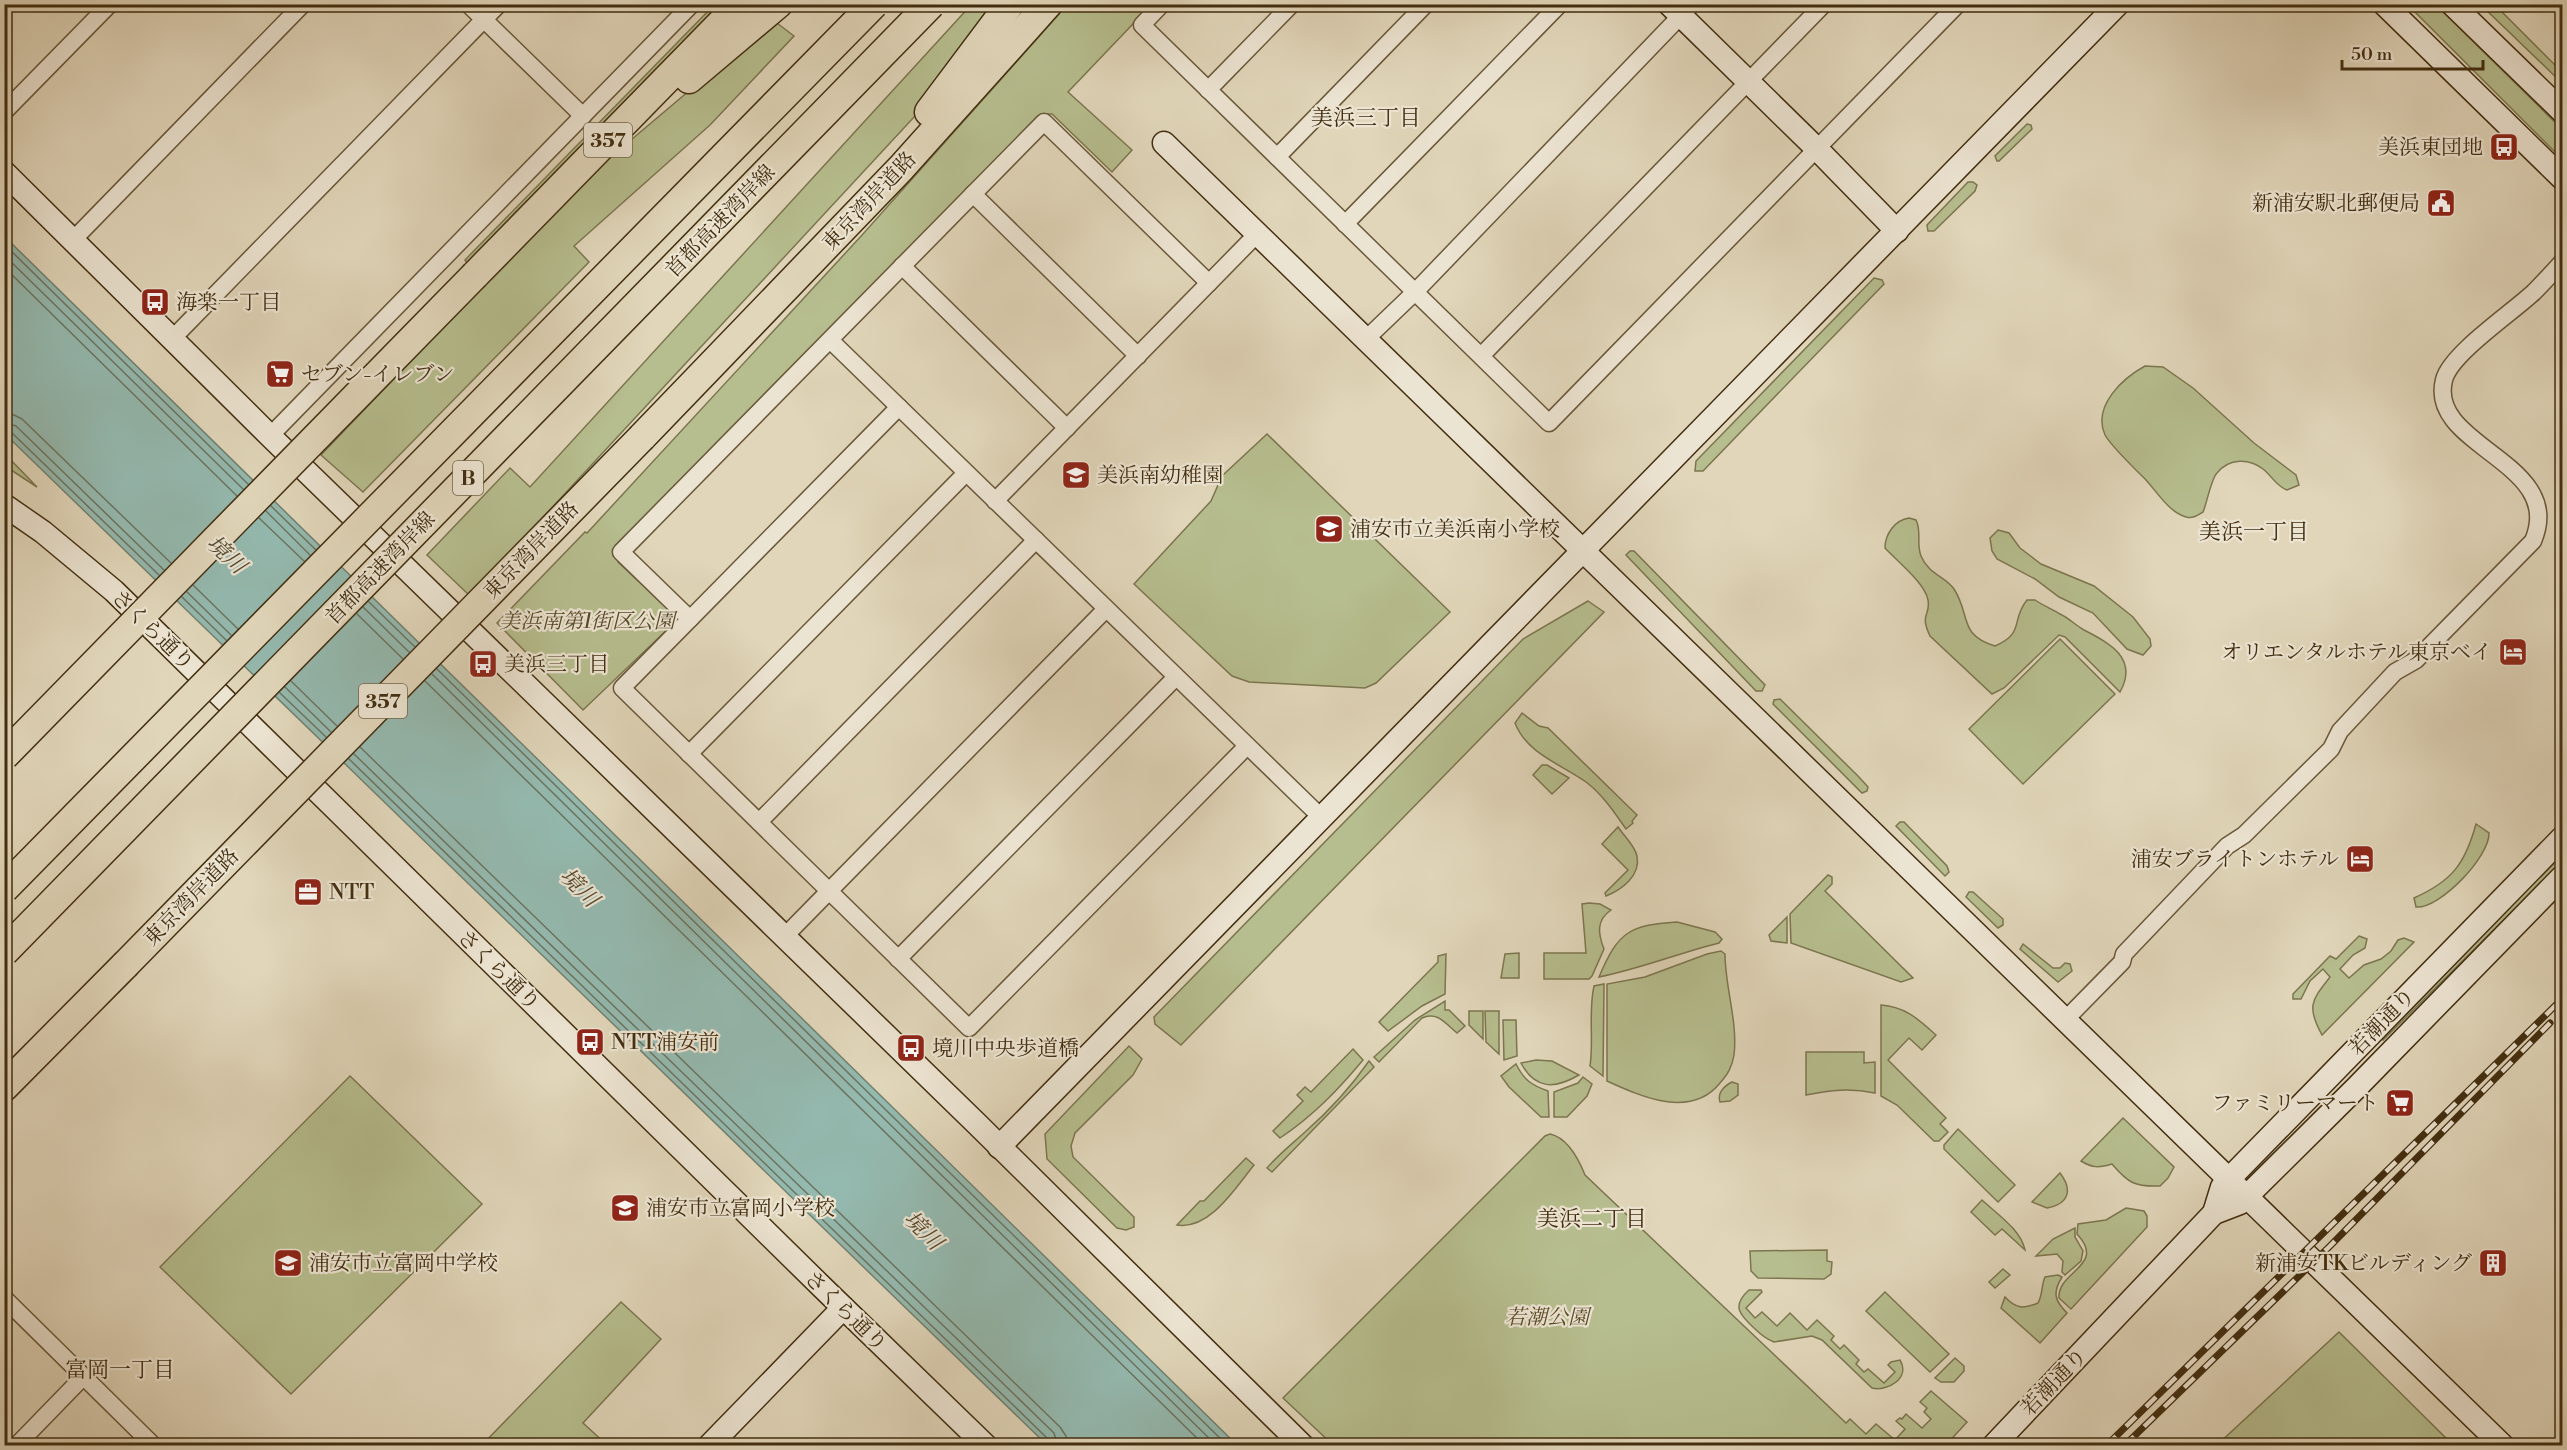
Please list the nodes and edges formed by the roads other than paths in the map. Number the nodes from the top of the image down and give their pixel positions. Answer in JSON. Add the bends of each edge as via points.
{"nodes":[{"id":1,"x":110,"y":4,"type":"edge"},
{"id":2,"x":303,"y":4,"type":"edge"},
{"id":3,"x":468,"y":4,"type":"edge"},
{"id":4,"x":499,"y":4,"type":"edge"},
{"id":5,"x":692,"y":4,"type":"edge"},
{"id":6,"x":740,"y":4,"type":"edge"},
{"id":7,"x":778,"y":4,"type":"edge"},
{"id":8,"x":874,"y":4,"type":"edge"},
{"id":9,"x":931,"y":4,"type":"edge"},
{"id":10,"x":1010,"y":4,"type":"edge"},
{"id":11,"x":1048,"y":4,"type":"edge"},
{"id":12,"x":1162,"y":4,"type":"edge"},
{"id":13,"x":1292,"y":4,"type":"edge"},
{"id":14,"x":1426,"y":4,"type":"edge"},
{"id":15,"x":1560,"y":4,"type":"edge"},
{"id":16,"x":1824,"y":4,"type":"edge"},
{"id":17,"x":1958,"y":4,"type":"edge"},
{"id":18,"x":2118,"y":4,"type":"edge"},
{"id":19,"x":2384,"y":4,"type":"edge"},
{"id":20,"x":2452,"y":4,"type":"edge"},
{"id":21,"x":1681,"y":8,"type":"edge"},
{"id":22,"x":484,"y":20,"type":"junction"},
{"id":23,"x":1749,"y":82,"type":"junction"},
{"id":24,"x":1208,"y":90,"type":"junction"},
{"id":25,"x":2562,"y":111,"type":"edge"},
{"id":26,"x":4,"y":112,"type":"edge"},
{"id":27,"x":583,"y":116,"type":"junction"},
{"id":28,"x":1164,"y":143,"type":"dead end"},
{"id":29,"x":604,"y":144,"type":"junction"},
{"id":30,"x":1817,"y":149,"type":"junction"},
{"id":31,"x":1277,"y":157,"type":"junction"},
{"id":32,"x":4,"y":172,"type":"edge"},
{"id":33,"x":2562,"y":178,"type":"edge"},
{"id":34,"x":973,"y":194,"type":"junction"},
{"id":35,"x":872,"y":199,"type":"junction"},
{"id":36,"x":1345,"y":224,"type":"junction"},
{"id":37,"x":1897,"y":231,"type":"junction"},
{"id":38,"x":1258,"y":233,"type":"junction"},
{"id":39,"x":73,"y":240,"type":"junction"},
{"id":40,"x":2562,"y":262,"type":"edge"},
{"id":41,"x":902,"y":266,"type":"junction"},
{"id":42,"x":1209,"y":283,"type":"junction"},
{"id":43,"x":1415,"y":292,"type":"junction"},
{"id":44,"x":172,"y":339,"type":"junction"},
{"id":45,"x":1366,"y":339,"type":"junction"},
{"id":46,"x":830,"y":340,"type":"junction"},
{"id":47,"x":1138,"y":356,"type":"junction"},
{"id":48,"x":1480,"y":356,"type":"junction"},
{"id":49,"x":898,"y":407,"type":"junction"},
{"id":50,"x":1067,"y":428,"type":"junction"},
{"id":51,"x":270,"y":436,"type":"junction"},
{"id":52,"x":966,"y":473,"type":"junction"},
{"id":53,"x":995,"y":501,"type":"junction"},
{"id":54,"x":4,"y":505,"type":"edge"},
{"id":55,"x":1036,"y":540,"type":"junction"},
{"id":56,"x":1584,"y":552,"type":"junction"},
{"id":57,"x":1107,"y":609,"type":"junction"},
{"id":58,"x":690,"y":619,"type":"junction"},
{"id":59,"x":1176,"y":677,"type":"junction"},
{"id":60,"x":1247,"y":746,"type":"junction"},
{"id":61,"x":689,"y":754,"type":"junction"},
{"id":62,"x":4,"y":756,"type":"edge"},
{"id":63,"x":1323,"y":819,"type":"junction"},
{"id":64,"x":759,"y":822,"type":"junction"},
{"id":65,"x":2562,"y":838,"type":"edge"},
{"id":66,"x":2562,"y":877,"type":"edge"},
{"id":67,"x":4,"y":889,"type":"edge"},
{"id":68,"x":829,"y":891,"type":"junction"},
{"id":69,"x":785,"y":936,"type":"junction"},
{"id":70,"x":4,"y":952,"type":"edge"},
{"id":71,"x":898,"y":959,"type":"junction"},
{"id":72,"x":2066,"y":1019,"type":"junction"},
{"id":73,"x":4,"y":1087,"type":"edge"},
{"id":74,"x":999,"y":1147,"type":"junction"},
{"id":75,"x":2230,"y":1178,"type":"junction"},
{"id":76,"x":2247,"y":1195,"type":"junction"},
{"id":77,"x":2214,"y":1213,"type":"junction"},
{"id":78,"x":4,"y":1298,"type":"edge"},
{"id":79,"x":843,"y":1308,"type":"junction"},
{"id":80,"x":83,"y":1377,"type":"junction"},
{"id":81,"x":4,"y":1436,"type":"edge"},
{"id":82,"x":14,"y":1446,"type":"edge"},
{"id":83,"x":154,"y":1446,"type":"edge"},
{"id":84,"x":709,"y":1446,"type":"edge"},
{"id":85,"x":986,"y":1446,"type":"edge"},
{"id":86,"x":1303,"y":1446,"type":"edge"},
{"id":87,"x":1993,"y":1446,"type":"edge"},
{"id":88,"x":2502,"y":1446,"type":"edge"}],
"edges":[{"from":1,"to":26,"type":"street"},
{"from":2,"to":39,"type":"street"},
{"from":3,"to":22,"type":"street"},
{"from":4,"to":22,"type":"street"},
{"from":5,"to":27,"type":"street"},
{"from":6,"to":29,"type":"highway","number":"357"},
{"from":7,"to":29,"type":"highway","via":[[699,72]]},
{"from":8,"to":67,"type":"highway","name":"首都高速湾岸線","number":"B","bridge":true},
{"from":9,"to":70,"type":"highway","name":"首都高速湾岸線","number":"B","bridge":true},
{"from":10,"to":35,"type":"highway","via":[[903,147]]},
{"from":11,"to":35,"type":"highway","name":"東京湾岸道路","number":"357"},
{"from":12,"to":24,"type":"street","via":[[1142,25]]},
{"from":13,"to":24,"type":"street"},
{"from":14,"to":31,"type":"street"},
{"from":15,"to":36,"type":"street"},
{"from":16,"to":23,"type":"street"},
{"from":17,"to":30,"type":"street"},
{"from":18,"to":37,"type":"street"},
{"from":19,"to":33,"type":"street"},
{"from":20,"to":25,"type":"street"},
{"from":21,"to":23,"type":"street"},
{"from":21,"to":43,"type":"street"},
{"from":22,"to":27,"type":"street"},
{"from":22,"to":44,"type":"street"},
{"from":23,"to":30,"type":"street"},
{"from":23,"to":48,"type":"street"},
{"from":24,"to":31,"type":"street"},
{"from":27,"to":51,"type":"street"},
{"from":28,"to":38,"type":"street"},
{"from":29,"to":62,"type":"highway","number":"357","bridge":true},
{"from":30,"to":37,"type":"street"},
{"from":30,"to":48,"type":"street","via":[[1549,423]]},
{"from":31,"to":36,"type":"street"},
{"from":32,"to":39,"type":"street"},
{"from":34,"to":41,"type":"street"},
{"from":34,"to":42,"type":"street","via":[[1044,122]]},
{"from":34,"to":47,"type":"street"},
{"from":35,"to":73,"type":"highway","name":"東京湾岸道路","number":"357","bridge":true},
{"from":36,"to":43,"type":"street"},
{"from":37,"to":56,"type":"street"},
{"from":38,"to":42,"type":"street"},
{"from":38,"to":45,"type":"street"},
{"from":39,"to":44,"type":"street"},
{"from":40,"to":72,"type":"street","via":[[2534,292],[2457,358],[2444,381],[2452,415],[2537,488],[2544,518],[2533,541],[2416,660],[2395,672],[2340,731],[2331,749],[2244,835],[2227,846]]},
{"from":41,"to":46,"type":"street"},
{"from":41,"to":50,"type":"street"},
{"from":42,"to":47,"type":"street"},
{"from":43,"to":45,"type":"street"},
{"from":43,"to":48,"type":"street"},
{"from":44,"to":51,"type":"street"},
{"from":45,"to":56,"type":"street"},
{"from":46,"to":49,"type":"street"},
{"from":46,"to":58,"type":"street","via":[[621,552]]},
{"from":47,"to":50,"type":"street"},
{"from":49,"to":52,"type":"street"},
{"from":49,"to":58,"type":"street"},
{"from":50,"to":53,"type":"street"},
{"from":51,"to":69,"type":"street"},
{"from":52,"to":53,"type":"street"},
{"from":52,"to":61,"type":"street"},
{"from":53,"to":55,"type":"street"},
{"from":54,"to":79,"type":"street","name":"さくら通り","via":[[114,591]]},
{"from":55,"to":57,"type":"street"},
{"from":55,"to":64,"type":"street"},
{"from":56,"to":63,"type":"street"},
{"from":56,"to":72,"type":"street"},
{"from":57,"to":59,"type":"street"},
{"from":57,"to":68,"type":"street"},
{"from":58,"to":61,"type":"street","via":[[622,688]]},
{"from":59,"to":60,"type":"street"},
{"from":59,"to":71,"type":"street"},
{"from":60,"to":63,"type":"street"},
{"from":60,"to":71,"type":"street","via":[[969,1028]]},
{"from":61,"to":64,"type":"street"},
{"from":63,"to":74,"type":"street"},
{"from":64,"to":68,"type":"street"},
{"from":65,"to":75,"type":"street","name":"若潮通り"},
{"from":66,"to":76,"type":"street","name":"若潮通り"},
{"from":68,"to":69,"type":"street"},
{"from":68,"to":71,"type":"street"},
{"from":69,"to":74,"type":"street"},
{"from":72,"to":75,"type":"street"},
{"from":74,"to":86,"type":"street"},
{"from":75,"to":76,"type":"street"},
{"from":75,"to":77,"type":"street","name":"若潮通り","via":[[2222,1187]]},
{"from":76,"to":77,"type":"street","name":"若潮通り","via":[[2240,1203]]},
{"from":76,"to":88,"type":"street"},
{"from":77,"to":87,"type":"street","name":"若潮通り"},
{"from":78,"to":80,"type":"street"},
{"from":79,"to":84,"type":"street"},
{"from":79,"to":85,"type":"street","name":"さくら通り"},
{"from":80,"to":82,"type":"street"},
{"from":80,"to":83,"type":"street"},
{"from":81,"to":82,"type":"street"}]}
